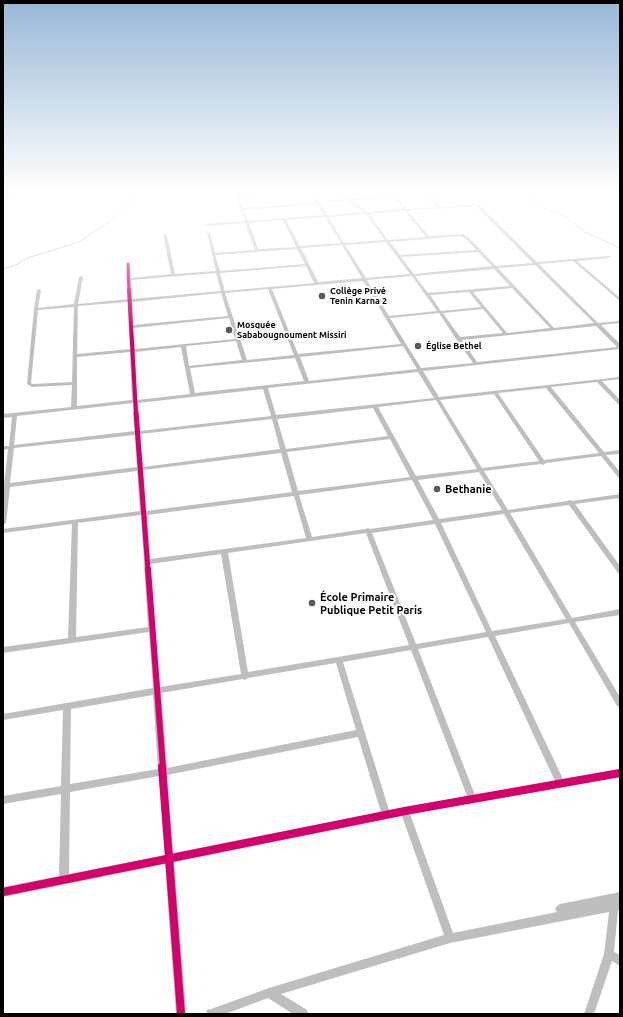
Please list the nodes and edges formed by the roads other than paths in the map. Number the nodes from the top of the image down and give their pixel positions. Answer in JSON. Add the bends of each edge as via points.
{"nodes":[{"id":1,"x":166,"y":240,"type":"edge"},
{"id":2,"x":210,"y":240,"type":"edge"},
{"id":3,"x":253,"y":240,"type":"edge"},
{"id":4,"x":294,"y":240,"type":"edge"},
{"id":5,"x":342,"y":240,"type":"edge"},
{"id":6,"x":381,"y":240,"type":"edge"},
{"id":7,"x":386,"y":240,"type":"edge"},
{"id":8,"x":469,"y":240,"type":"edge"},
{"id":9,"x":513,"y":240,"type":"edge"},
{"id":10,"x":344,"y":244,"type":"junction"},
{"id":11,"x":298,"y":248,"type":"junction"},
{"id":12,"x":257,"y":251,"type":"junction"},
{"id":13,"x":479,"y":251,"type":"junction"},
{"id":14,"x":214,"y":254,"type":"junction"},
{"id":15,"x":399,"y":256,"type":"junction"},
{"id":16,"x":609,"y":257,"type":"dead end"},
{"id":17,"x":574,"y":260,"type":"junction"},
{"id":18,"x":128,"y":264,"type":"dead end"},
{"id":19,"x":536,"y":264,"type":"junction"},
{"id":20,"x":307,"y":265,"type":"junction"},
{"id":21,"x":495,"y":267,"type":"junction"},
{"id":22,"x":219,"y":272,"type":"junction"},
{"id":23,"x":173,"y":275,"type":"junction"},
{"id":24,"x":412,"y":275,"type":"junction"},
{"id":25,"x":81,"y":276,"type":"dead end"},
{"id":26,"x":128,"y":279,"type":"junction"},
{"id":27,"x":365,"y":280,"type":"junction"},
{"id":28,"x":317,"y":284,"type":"junction"},
{"id":29,"x":513,"y":287,"type":"junction"},
{"id":30,"x":270,"y":288,"type":"junction"},
{"id":31,"x":39,"y":290,"type":"dead end"},
{"id":32,"x":470,"y":290,"type":"junction"},
{"id":33,"x":223,"y":292,"type":"junction"},
{"id":34,"x":426,"y":294,"type":"junction"},
{"id":35,"x":620,"y":300,"type":"edge"},
{"id":36,"x":130,"y":301,"type":"junction"},
{"id":37,"x":76,"y":306,"type":"junction"},
{"id":38,"x":484,"y":308,"type":"junction"},
{"id":39,"x":36,"y":310,"type":"junction"},
{"id":40,"x":440,"y":312,"type":"junction"},
{"id":41,"x":231,"y":317,"type":"junction"},
{"id":42,"x":387,"y":317,"type":"junction"},
{"id":43,"x":620,"y":322,"type":"edge"},
{"id":44,"x":597,"y":325,"type":"junction"},
{"id":45,"x":131,"y":327,"type":"junction"},
{"id":46,"x":553,"y":329,"type":"junction"},
{"id":47,"x":506,"y":334,"type":"junction"},
{"id":48,"x":458,"y":339,"type":"junction"},
{"id":49,"x":237,"y":340,"type":"junction"},
{"id":50,"x":183,"y":345,"type":"junction"},
{"id":51,"x":404,"y":345,"type":"junction"},
{"id":52,"x":620,"y":348,"type":"edge"},
{"id":53,"x":132,"y":350,"type":"junction"},
{"id":54,"x":76,"y":356,"type":"junction"},
{"id":55,"x":297,"y":356,"type":"junction"},
{"id":56,"x":245,"y":362,"type":"junction"},
{"id":57,"x":476,"y":364,"type":"junction"},
{"id":58,"x":189,"y":367,"type":"junction"},
{"id":59,"x":420,"y":371,"type":"junction"},
{"id":60,"x":620,"y":378,"type":"edge"},
{"id":61,"x":598,"y":380,"type":"junction"},
{"id":62,"x":307,"y":382,"type":"junction"},
{"id":63,"x":75,"y":383,"type":"junction"},
{"id":64,"x":547,"y":386,"type":"junction"},
{"id":65,"x":265,"y":387,"type":"junction"},
{"id":66,"x":495,"y":392,"type":"junction"},
{"id":67,"x":193,"y":395,"type":"junction"},
{"id":68,"x":437,"y":399,"type":"junction"},
{"id":69,"x":135,"y":401,"type":"junction"},
{"id":70,"x":620,"y":403,"type":"edge"},
{"id":71,"x":376,"y":406,"type":"junction"},
{"id":72,"x":74,"y":408,"type":"junction"},
{"id":73,"x":15,"y":414,"type":"junction"},
{"id":74,"x":3,"y":416,"type":"edge"},
{"id":75,"x":274,"y":417,"type":"junction"},
{"id":76,"x":138,"y":433,"type":"junction"},
{"id":77,"x":391,"y":437,"type":"junction"},
{"id":78,"x":11,"y":447,"type":"junction"},
{"id":79,"x":3,"y":448,"type":"edge"},
{"id":80,"x":283,"y":451,"type":"junction"},
{"id":81,"x":620,"y":452,"type":"edge"},
{"id":82,"x":601,"y":454,"type":"junction"},
{"id":83,"x":543,"y":463,"type":"junction"},
{"id":84,"x":141,"y":469,"type":"junction"},
{"id":85,"x":479,"y":470,"type":"junction"},
{"id":86,"x":620,"y":476,"type":"edge"},
{"id":87,"x":413,"y":479,"type":"junction"},
{"id":88,"x":5,"y":485,"type":"edge"},
{"id":89,"x":296,"y":494,"type":"junction"},
{"id":90,"x":620,"y":496,"type":"edge"},
{"id":91,"x":570,"y":502,"type":"junction"},
{"id":92,"x":506,"y":512,"type":"junction"},
{"id":93,"x":144,"y":514,"type":"junction"},
{"id":94,"x":436,"y":521,"type":"junction"},
{"id":95,"x":3,"y":523,"type":"edge"},
{"id":96,"x":76,"y":523,"type":"junction"},
{"id":97,"x":368,"y":530,"type":"junction"},
{"id":98,"x":3,"y":531,"type":"edge"},
{"id":99,"x":309,"y":539,"type":"junction"},
{"id":100,"x":224,"y":552,"type":"junction"},
{"id":101,"x":147,"y":562,"type":"junction"},
{"id":102,"x":620,"y":571,"type":"edge"},
{"id":103,"x":620,"y":612,"type":"edge"},
{"id":104,"x":570,"y":621,"type":"junction"},
{"id":105,"x":152,"y":629,"type":"junction"},
{"id":106,"x":489,"y":635,"type":"junction"},
{"id":107,"x":72,"y":640,"type":"junction"},
{"id":108,"x":413,"y":648,"type":"junction"},
{"id":109,"x":3,"y":650,"type":"edge"},
{"id":110,"x":339,"y":661,"type":"junction"},
{"id":111,"x":244,"y":677,"type":"junction"},
{"id":112,"x":157,"y":692,"type":"junction"},
{"id":113,"x":620,"y":704,"type":"edge"},
{"id":114,"x":67,"y":707,"type":"junction"},
{"id":115,"x":3,"y":717,"type":"edge"},
{"id":116,"x":360,"y":733,"type":"junction"},
{"id":117,"x":163,"y":772,"type":"junction"},
{"id":118,"x":620,"y":773,"type":"edge"},
{"id":119,"x":561,"y":784,"type":"junction"},
{"id":120,"x":65,"y":790,"type":"junction"},
{"id":121,"x":472,"y":799,"type":"junction"},
{"id":122,"x":3,"y":800,"type":"edge"},
{"id":123,"x":405,"y":811,"type":"junction"},
{"id":124,"x":386,"y":815,"type":"junction"},
{"id":125,"x":170,"y":859,"type":"junction"},
{"id":126,"x":64,"y":880,"type":"junction"},
{"id":127,"x":3,"y":892,"type":"edge"},
{"id":128,"x":620,"y":897,"type":"edge"},
{"id":129,"x":617,"y":906,"type":"edge"},
{"id":130,"x":560,"y":909,"type":"dead end"},
{"id":131,"x":450,"y":938,"type":"junction"},
{"id":132,"x":609,"y":954,"type":"junction"},
{"id":133,"x":620,"y":961,"type":"edge"},
{"id":134,"x":269,"y":993,"type":"junction"},
{"id":135,"x":181,"y":1014,"type":"edge"},
{"id":136,"x":211,"y":1014,"type":"edge"},
{"id":137,"x":303,"y":1014,"type":"edge"},
{"id":138,"x":588,"y":1014,"type":"edge"}],
"edges":[{"from":1,"to":23,"type":"street"},
{"from":2,"to":14,"type":"street"},
{"from":3,"to":12,"type":"street"},
{"from":4,"to":11,"type":"street"},
{"from":5,"to":10,"type":"street"},
{"from":6,"to":10,"type":"street"},
{"from":7,"to":15,"type":"street"},
{"from":8,"to":13,"type":"street"},
{"from":9,"to":19,"type":"street"},
{"from":10,"to":11,"type":"street"},
{"from":10,"to":27,"type":"street"},
{"from":11,"to":12,"type":"street"},
{"from":11,"to":20,"type":"street"},
{"from":12,"to":14,"type":"street"},
{"from":13,"to":15,"type":"street"},
{"from":13,"to":21,"type":"street"},
{"from":14,"to":22,"type":"street"},
{"from":15,"to":24,"type":"street"},
{"from":16,"to":17,"type":"street"},
{"from":17,"to":19,"type":"street"},
{"from":17,"to":35,"type":"street"},
{"from":18,"to":26,"type":"street"},
{"from":19,"to":21,"type":"street"},
{"from":19,"to":44,"type":"street"},
{"from":20,"to":22,"type":"street"},
{"from":20,"to":28,"type":"street"},
{"from":21,"to":24,"type":"street"},
{"from":21,"to":29,"type":"street"},
{"from":22,"to":23,"type":"street"},
{"from":22,"to":33,"type":"street"},
{"from":23,"to":26,"type":"street"},
{"from":24,"to":27,"type":"street"},
{"from":24,"to":34,"type":"street"},
{"from":25,"to":37,"type":"street"},
{"from":26,"to":36,"type":"street"},
{"from":27,"to":28,"type":"street"},
{"from":27,"to":42,"type":"street"},
{"from":28,"to":30,"type":"street"},
{"from":29,"to":32,"type":"street"},
{"from":29,"to":46,"type":"street"},
{"from":30,"to":33,"type":"street"},
{"from":30,"to":55,"type":"street"},
{"from":31,"to":39,"type":"street"},
{"from":32,"to":34,"type":"street"},
{"from":32,"to":38,"type":"street"},
{"from":33,"to":36,"type":"street"},
{"from":33,"to":41,"type":"street"},
{"from":34,"to":40,"type":"street"},
{"from":36,"to":37,"type":"street"},
{"from":36,"to":45,"type":"street"},
{"from":37,"to":39,"type":"street"},
{"from":37,"to":54,"type":"street"},
{"from":38,"to":40,"type":"street"},
{"from":38,"to":47,"type":"street"},
{"from":39,"to":63,"type":"street","via":[[30,386]]},
{"from":40,"to":42,"type":"street"},
{"from":40,"to":48,"type":"street"},
{"from":41,"to":45,"type":"street"},
{"from":41,"to":49,"type":"street"},
{"from":42,"to":51,"type":"street"},
{"from":43,"to":44,"type":"street"},
{"from":44,"to":46,"type":"street"},
{"from":44,"to":52,"type":"street"},
{"from":45,"to":53,"type":"street"},
{"from":46,"to":47,"type":"street"},
{"from":47,"to":48,"type":"street"},
{"from":48,"to":57,"type":"street"},
{"from":49,"to":50,"type":"street"},
{"from":49,"to":56,"type":"street"},
{"from":50,"to":53,"type":"street"},
{"from":50,"to":58,"type":"street"},
{"from":51,"to":55,"type":"street"},
{"from":51,"to":59,"type":"street"},
{"from":52,"to":57,"type":"street"},
{"from":53,"to":54,"type":"street"},
{"from":53,"to":69,"type":"street"},
{"from":54,"to":63,"type":"street"},
{"from":55,"to":56,"type":"street"},
{"from":55,"to":62,"type":"street"},
{"from":56,"to":58,"type":"street"},
{"from":57,"to":59,"type":"street"},
{"from":58,"to":67,"type":"street"},
{"from":59,"to":62,"type":"street"},
{"from":59,"to":68,"type":"street"},
{"from":60,"to":61,"type":"street"},
{"from":61,"to":64,"type":"street"},
{"from":61,"to":70,"type":"street"},
{"from":62,"to":65,"type":"street"},
{"from":63,"to":72,"type":"street"},
{"from":64,"to":66,"type":"street"},
{"from":64,"to":82,"type":"street"},
{"from":65,"to":67,"type":"street"},
{"from":65,"to":75,"type":"street"},
{"from":66,"to":68,"type":"street"},
{"from":66,"to":83,"type":"street"},
{"from":67,"to":69,"type":"street"},
{"from":68,"to":71,"type":"street"},
{"from":68,"to":85,"type":"street"},
{"from":69,"to":72,"type":"street"},
{"from":69,"to":76,"type":"street"},
{"from":71,"to":75,"type":"street"},
{"from":71,"to":77,"type":"street"},
{"from":72,"to":73,"type":"street"},
{"from":73,"to":74,"type":"street"},
{"from":73,"to":78,"type":"street"},
{"from":75,"to":76,"type":"street"},
{"from":75,"to":80,"type":"street"},
{"from":76,"to":78,"type":"street"},
{"from":76,"to":84,"type":"street"},
{"from":77,"to":80,"type":"street"},
{"from":77,"to":87,"type":"street"},
{"from":78,"to":79,"type":"street"},
{"from":78,"to":88,"type":"street"},
{"from":80,"to":84,"type":"street"},
{"from":80,"to":89,"type":"street"},
{"from":81,"to":82,"type":"street"},
{"from":82,"to":83,"type":"street"},
{"from":82,"to":86,"type":"street"},
{"from":83,"to":85,"type":"street"},
{"from":84,"to":88,"type":"street"},
{"from":84,"to":93,"type":"street"},
{"from":85,"to":87,"type":"street"},
{"from":85,"to":92,"type":"street"},
{"from":87,"to":89,"type":"street"},
{"from":87,"to":94,"type":"street"},
{"from":88,"to":95,"type":"street"},
{"from":89,"to":93,"type":"street"},
{"from":89,"to":99,"type":"street"},
{"from":90,"to":91,"type":"street"},
{"from":91,"to":92,"type":"street"},
{"from":91,"to":102,"type":"street"},
{"from":92,"to":94,"type":"street"},
{"from":92,"to":104,"type":"street"},
{"from":93,"to":96,"type":"street"},
{"from":93,"to":101,"type":"street"},
{"from":94,"to":97,"type":"street"},
{"from":94,"to":106,"type":"street"},
{"from":96,"to":98,"type":"street"},
{"from":96,"to":107,"type":"street"},
{"from":97,"to":99,"type":"street"},
{"from":97,"to":108,"type":"street"},
{"from":99,"to":100,"type":"street"},
{"from":100,"to":101,"type":"street"},
{"from":100,"to":111,"type":"street"},
{"from":101,"to":105,"type":"street"},
{"from":103,"to":104,"type":"street"},
{"from":104,"to":106,"type":"street"},
{"from":104,"to":113,"type":"street"},
{"from":105,"to":107,"type":"street"},
{"from":105,"to":112,"type":"street"},
{"from":106,"to":108,"type":"street"},
{"from":106,"to":119,"type":"street"},
{"from":107,"to":109,"type":"street"},
{"from":108,"to":110,"type":"street"},
{"from":108,"to":121,"type":"street"},
{"from":110,"to":111,"type":"street"},
{"from":110,"to":116,"type":"street"},
{"from":111,"to":112,"type":"street"},
{"from":112,"to":114,"type":"street"},
{"from":112,"to":117,"type":"street"},
{"from":114,"to":115,"type":"street"},
{"from":114,"to":120,"type":"street"},
{"from":116,"to":117,"type":"street"},
{"from":116,"to":124,"type":"street"},
{"from":117,"to":120,"type":"street"},
{"from":117,"to":125,"type":"street"},
{"from":118,"to":119,"type":"street"},
{"from":119,"to":121,"type":"street"},
{"from":120,"to":122,"type":"street"},
{"from":120,"to":126,"type":"street"},
{"from":121,"to":123,"type":"street"},
{"from":123,"to":124,"type":"street"},
{"from":123,"to":131,"type":"street"},
{"from":124,"to":125,"type":"street"},
{"from":125,"to":126,"type":"street"},
{"from":125,"to":135,"type":"street"},
{"from":126,"to":127,"type":"street"},
{"from":128,"to":130,"type":"street"},
{"from":129,"to":131,"type":"street"},
{"from":129,"to":132,"type":"street"},
{"from":131,"to":134,"type":"street"},
{"from":132,"to":133,"type":"street"},
{"from":132,"to":138,"type":"street"},
{"from":134,"to":136,"type":"street"},
{"from":134,"to":137,"type":"street"}]}
